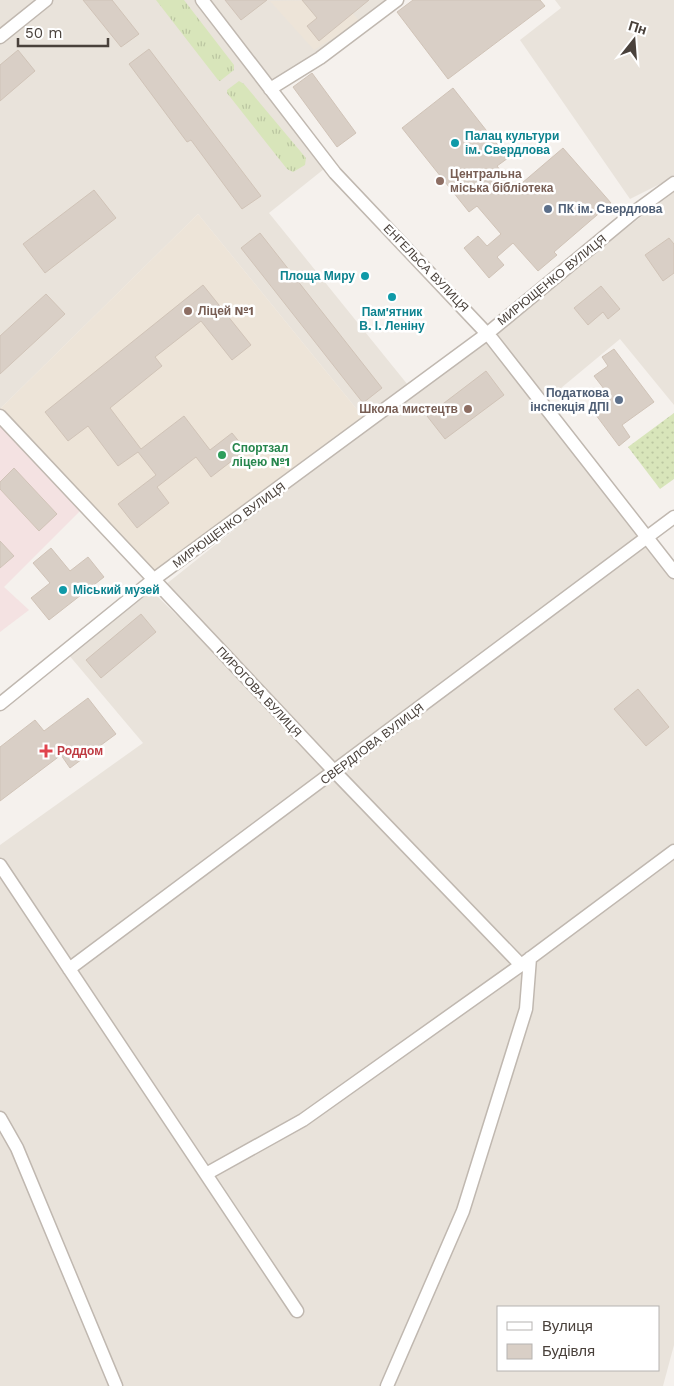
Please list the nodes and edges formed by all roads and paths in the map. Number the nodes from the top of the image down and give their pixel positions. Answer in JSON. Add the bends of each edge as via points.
{"nodes":[{"id":1,"x":46,"y":0,"type":"edge"},
{"id":2,"x":202,"y":0,"type":"edge"},
{"id":3,"x":397,"y":0,"type":"edge"},
{"id":4,"x":0,"y":37,"type":"edge"},
{"id":5,"x":270,"y":90,"type":"junction"},
{"id":6,"x":674,"y":183,"type":"edge"},
{"id":7,"x":488,"y":333,"type":"junction"},
{"id":8,"x":0,"y":416,"type":"edge"},
{"id":9,"x":674,"y":517,"type":"edge"},
{"id":10,"x":648,"y":537,"type":"junction"},
{"id":11,"x":674,"y":572,"type":"edge"},
{"id":12,"x":153,"y":580,"type":"junction"},
{"id":13,"x":0,"y":704,"type":"edge"},
{"id":14,"x":335,"y":772,"type":"junction"},
{"id":15,"x":674,"y":851,"type":"edge"},
{"id":16,"x":0,"y":865,"type":"edge"},
{"id":17,"x":525,"y":962,"type":"junction"},
{"id":18,"x":69,"y":969,"type":"junction"},
{"id":19,"x":0,"y":1118,"type":"edge"},
{"id":20,"x":206,"y":1174,"type":"junction"},
{"id":21,"x":297,"y":1312,"type":"dead end"},
{"id":22,"x":116,"y":1386,"type":"edge"},
{"id":23,"x":388,"y":1386,"type":"edge"}],
"edges":[{"from":1,"to":4,"type":"street"},
{"from":2,"to":5,"type":"street","name":"ЕНГЕЛЬСА ВУЛИЦЯ"},
{"from":3,"to":5,"type":"street","via":[[320,58]]},
{"from":5,"to":7,"type":"street","name":"ЕНГЕЛЬСА ВУЛИЦЯ","via":[[335,173]]},
{"from":6,"to":7,"type":"street","name":"МИРЮЩЕНКО ВУЛИЦЯ"},
{"from":7,"to":10,"type":"street","name":"ЕНГЕЛЬСА ВУЛИЦЯ"},
{"from":7,"to":12,"type":"street","name":"МИРЮЩЕНКО ВУЛИЦЯ"},
{"from":8,"to":12,"type":"street","name":"ПИРОГОВА ВУЛИЦЯ"},
{"from":9,"to":10,"type":"street","name":"СВЕРДЛОВА ВУЛИЦЯ"},
{"from":10,"to":11,"type":"street","name":"ЕНГЕЛЬСА ВУЛИЦЯ"},
{"from":10,"to":14,"type":"street","name":"СВЕРДЛОВА ВУЛИЦЯ"},
{"from":12,"to":13,"type":"street","name":"МИРЮЩЕНКО ВУЛИЦЯ"},
{"from":12,"to":14,"type":"street","name":"ПИРОГОВА ВУЛИЦЯ"},
{"from":14,"to":17,"type":"street","name":"ПИРОГОВА ВУЛИЦЯ"},
{"from":14,"to":18,"type":"street","name":"СВЕРДЛОВА ВУЛИЦЯ"},
{"from":15,"to":17,"type":"street"},
{"from":16,"to":18,"type":"street"},
{"from":17,"to":20,"type":"street","via":[[303,1120]]},
{"from":17,"to":23,"type":"street","via":[[526,1009],[462,1211]]},
{"from":18,"to":20,"type":"street"},
{"from":19,"to":22,"type":"street","via":[[17,1148]]},
{"from":20,"to":21,"type":"street"}]}
